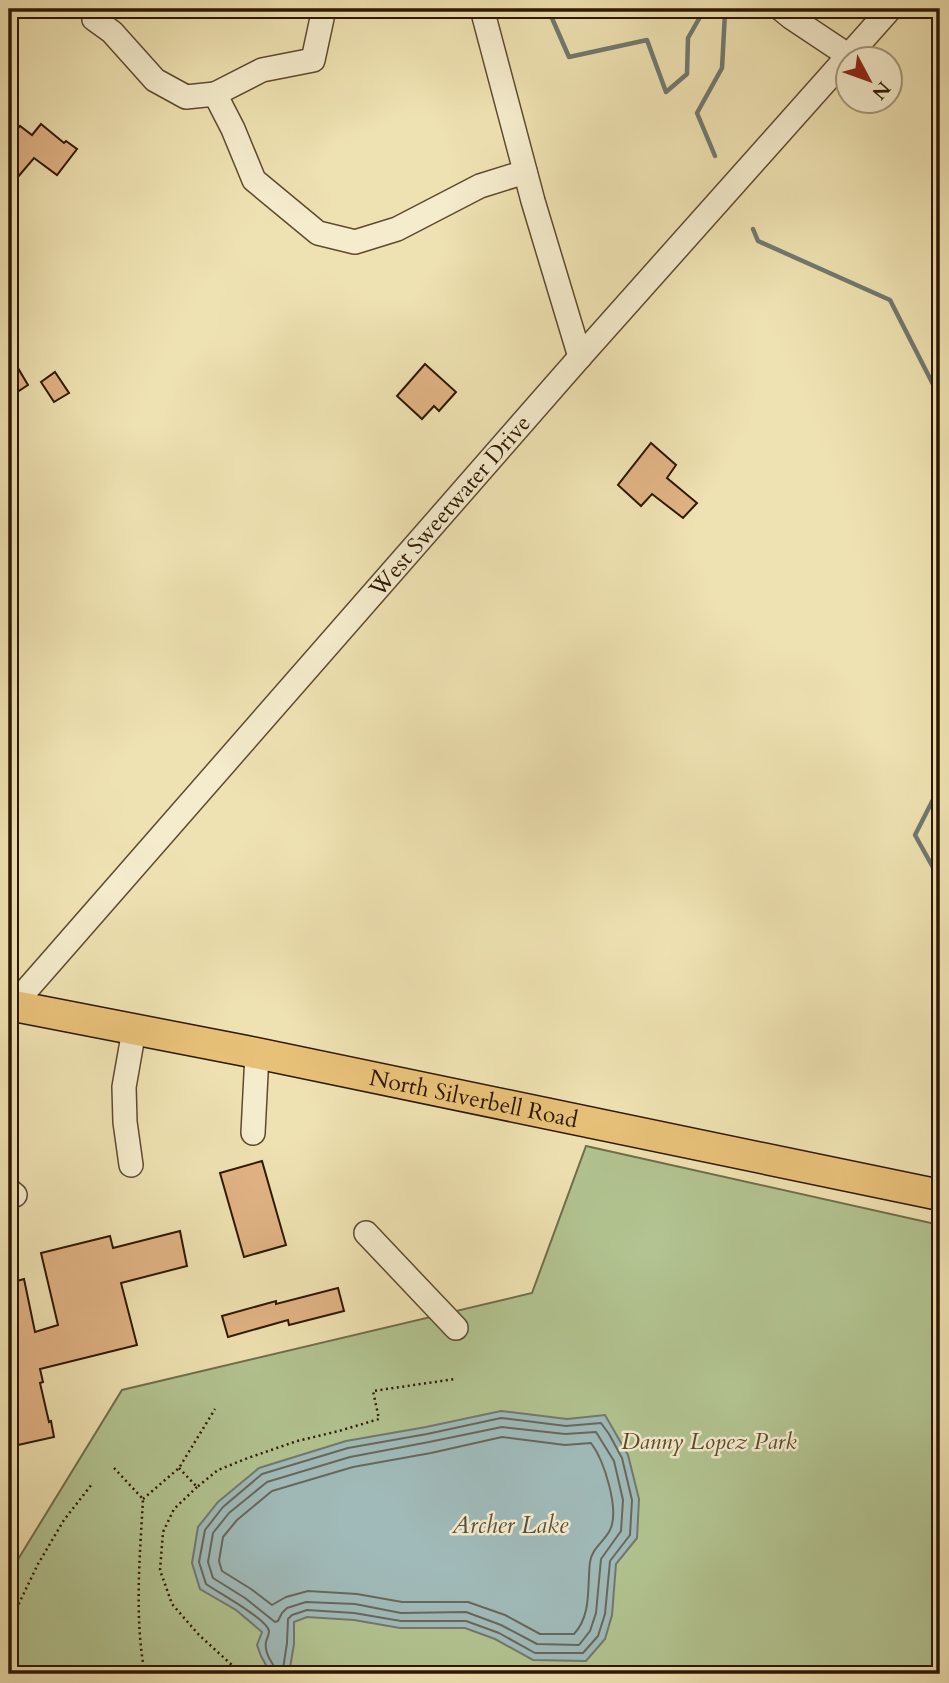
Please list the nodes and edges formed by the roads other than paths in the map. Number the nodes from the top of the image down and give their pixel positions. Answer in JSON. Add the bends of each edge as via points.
{"nodes":[{"id":1,"x":96,"y":9,"type":"edge"},
{"id":2,"x":324,"y":9,"type":"edge"},
{"id":3,"x":482,"y":9,"type":"edge"},
{"id":4,"x":781,"y":9,"type":"edge"},
{"id":5,"x":890,"y":9,"type":"edge"},
{"id":6,"x":834,"y":46,"type":"edge"},
{"id":7,"x":858,"y":46,"type":"edge"},
{"id":8,"x":834,"y":73,"type":"edge"},
{"id":9,"x":215,"y":94,"type":"junction"},
{"id":10,"x":525,"y":172,"type":"junction"},
{"id":11,"x":580,"y":357,"type":"junction"},
{"id":12,"x":10,"y":1007,"type":"edge"},
{"id":13,"x":134,"y":1030,"type":"junction"},
{"id":14,"x":257,"y":1054,"type":"junction"},
{"id":15,"x":253,"y":1133,"type":"dead end"},
{"id":16,"x":131,"y":1166,"type":"dead end"},
{"id":17,"x":940,"y":1195,"type":"edge"},
{"id":18,"x":366,"y":1233,"type":"dead end"},
{"id":19,"x":456,"y":1328,"type":"dead end"}],
"edges":[{"from":1,"to":9,"type":"street","via":[[93,19],[112,32],[155,80],[186,97]]},
{"from":2,"to":9,"type":"street","via":[[313,60],[262,70]]},
{"from":3,"to":10,"type":"street"},
{"from":4,"to":6,"type":"street"},
{"from":5,"to":7,"type":"street","name":"West Sweetwater Drive"},
{"from":8,"to":11,"type":"street","name":"West Sweetwater Drive"},
{"from":9,"to":10,"type":"street","via":[[254,180],[318,233],[355,242],[397,229],[480,186]]},
{"from":10,"to":11,"type":"street"},
{"from":11,"to":12,"type":"street","name":"West Sweetwater Drive"},
{"from":12,"to":13,"type":"main road","name":"North Silverbell Road"},
{"from":13,"to":14,"type":"main road","name":"North Silverbell Road"},
{"from":13,"to":16,"type":"street","via":[[124,1087]]},
{"from":14,"to":15,"type":"street"},
{"from":14,"to":17,"type":"main road","name":"North Silverbell Road"},
{"from":18,"to":19,"type":"street"}]}
